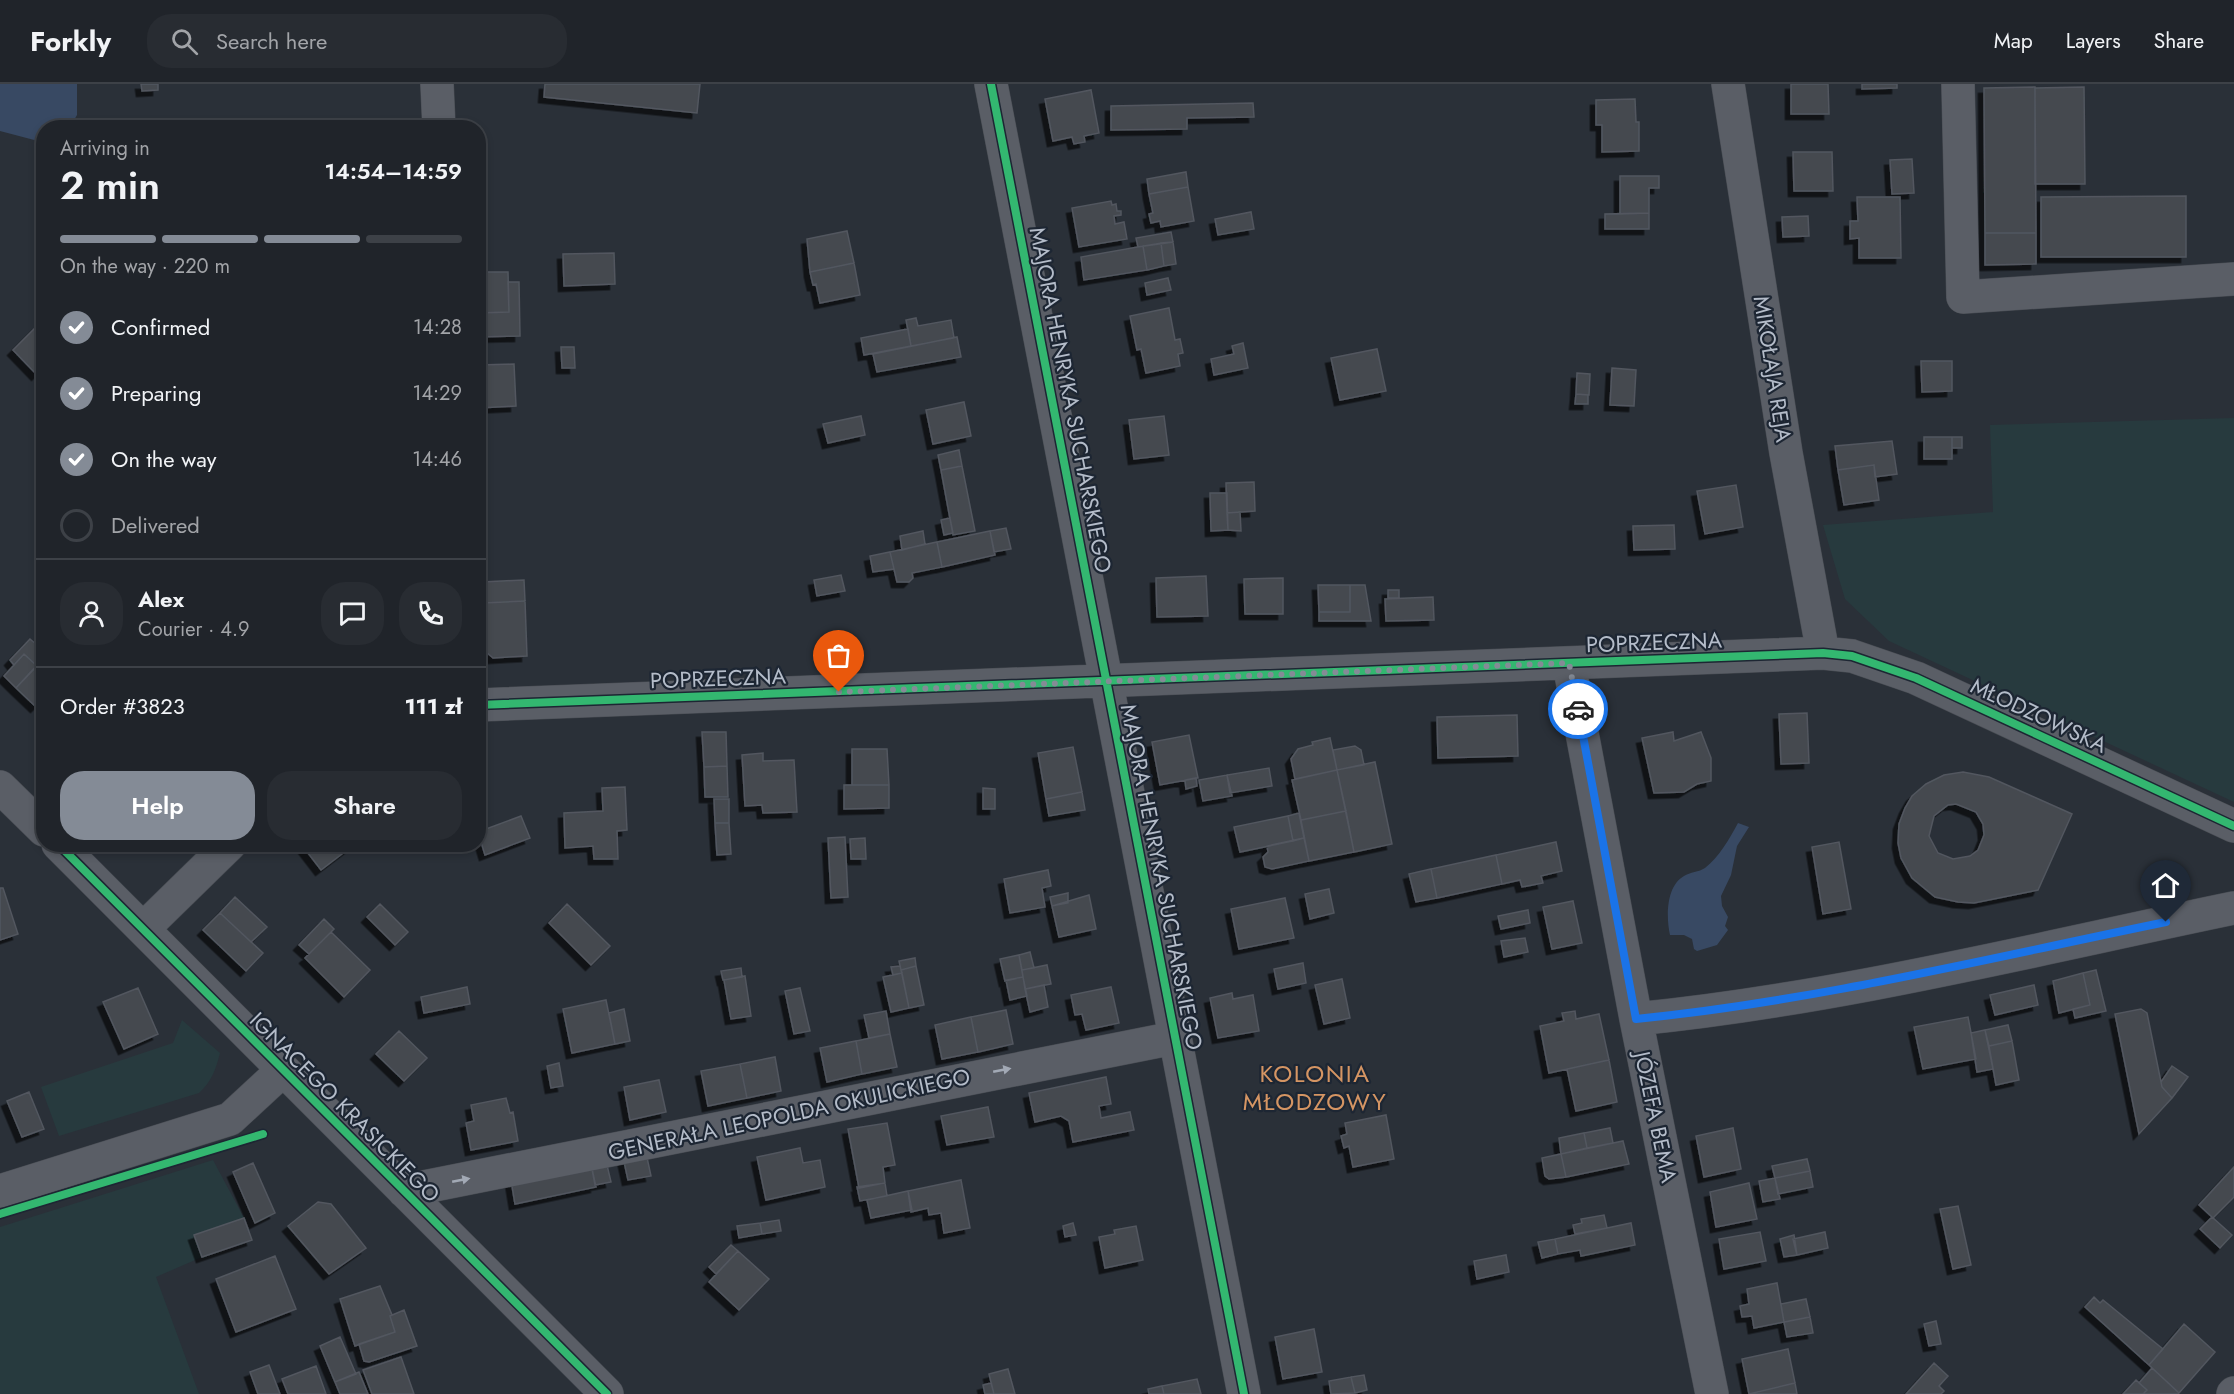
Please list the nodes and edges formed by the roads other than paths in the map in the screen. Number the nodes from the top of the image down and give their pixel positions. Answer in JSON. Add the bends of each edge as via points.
{"nodes":[{"id":1,"x":437,"y":84,"type":"edge"},
{"id":2,"x":991,"y":84,"type":"edge"},
{"id":3,"x":1728,"y":84,"type":"edge"},
{"id":4,"x":1958,"y":84,"type":"edge"},
{"id":5,"x":439,"y":120,"type":"edge"},
{"id":6,"x":2234,"y":279,"type":"edge"},
{"id":7,"x":1823,"y":653,"type":"junction"},
{"id":8,"x":1569,"y":663,"type":"junction"},
{"id":9,"x":1107,"y":682,"type":"junction"},
{"id":10,"x":486,"y":705,"type":"edge"},
{"id":11,"x":0,"y":787,"type":"edge"},
{"id":12,"x":36,"y":822,"type":"edge"},
{"id":13,"x":2234,"y":826,"type":"edge"},
{"id":14,"x":66,"y":852,"type":"edge"},
{"id":15,"x":222,"y":852,"type":"edge"},
{"id":16,"x":2234,"y":908,"type":"edge"},
{"id":17,"x":143,"y":929,"type":"junction"},
{"id":18,"x":1636,"y":1019,"type":"junction"},
{"id":19,"x":1174,"y":1038,"type":"junction"},
{"id":20,"x":283,"y":1070,"type":"junction"},
{"id":21,"x":0,"y":1191,"type":"edge"},
{"id":22,"x":404,"y":1191,"type":"junction"},
{"id":23,"x":607,"y":1394,"type":"edge"},
{"id":24,"x":1244,"y":1394,"type":"edge"},
{"id":25,"x":1712,"y":1394,"type":"edge"}],
"edges":[{"from":1,"to":5,"type":"street"},
{"from":2,"to":9,"type":"street","name":"MAJORA HENRYKA SUCHARSKIEGO"},
{"from":3,"to":7,"type":"street","name":"MIKOŁAJA REJA","via":[[1786,453]]},
{"from":4,"to":6,"type":"street","via":[[1963,297]]},
{"from":7,"to":8,"type":"street","name":"POPRZECZNA"},
{"from":7,"to":13,"type":"street","name":"MŁODZOWSKA","via":[[1852,656],[1916,678]]},
{"from":8,"to":9,"type":"street","name":"POPRZECZNA"},
{"from":8,"to":18,"type":"street","name":"JÓZEFA BEMA"},
{"from":9,"to":10,"type":"street","name":"POPRZECZNA"},
{"from":9,"to":19,"type":"street","name":"MAJORA HENRYKA SUCHARSKIEGO"},
{"from":11,"to":12,"type":"street"},
{"from":14,"to":17,"type":"street","name":"IGNACEGO KRASICKIEGO"},
{"from":15,"to":17,"type":"street"},
{"from":16,"to":18,"type":"street","via":[[1804,997]]},
{"from":17,"to":20,"type":"street","name":"IGNACEGO KRASICKIEGO"},
{"from":18,"to":25,"type":"street","name":"JÓZEFA BEMA"},
{"from":22,"to":19,"type":"street","name":"GENERAŁA LEOPOLDA OKULICKIEGO","one_way":true},
{"from":19,"to":24,"type":"street","name":"MAJORA HENRYKA SUCHARSKIEGO"},
{"from":20,"to":21,"type":"street","via":[[230,1119]]},
{"from":20,"to":22,"type":"street","name":"IGNACEGO KRASICKIEGO"},
{"from":22,"to":23,"type":"street","name":"IGNACEGO KRASICKIEGO"}]}
